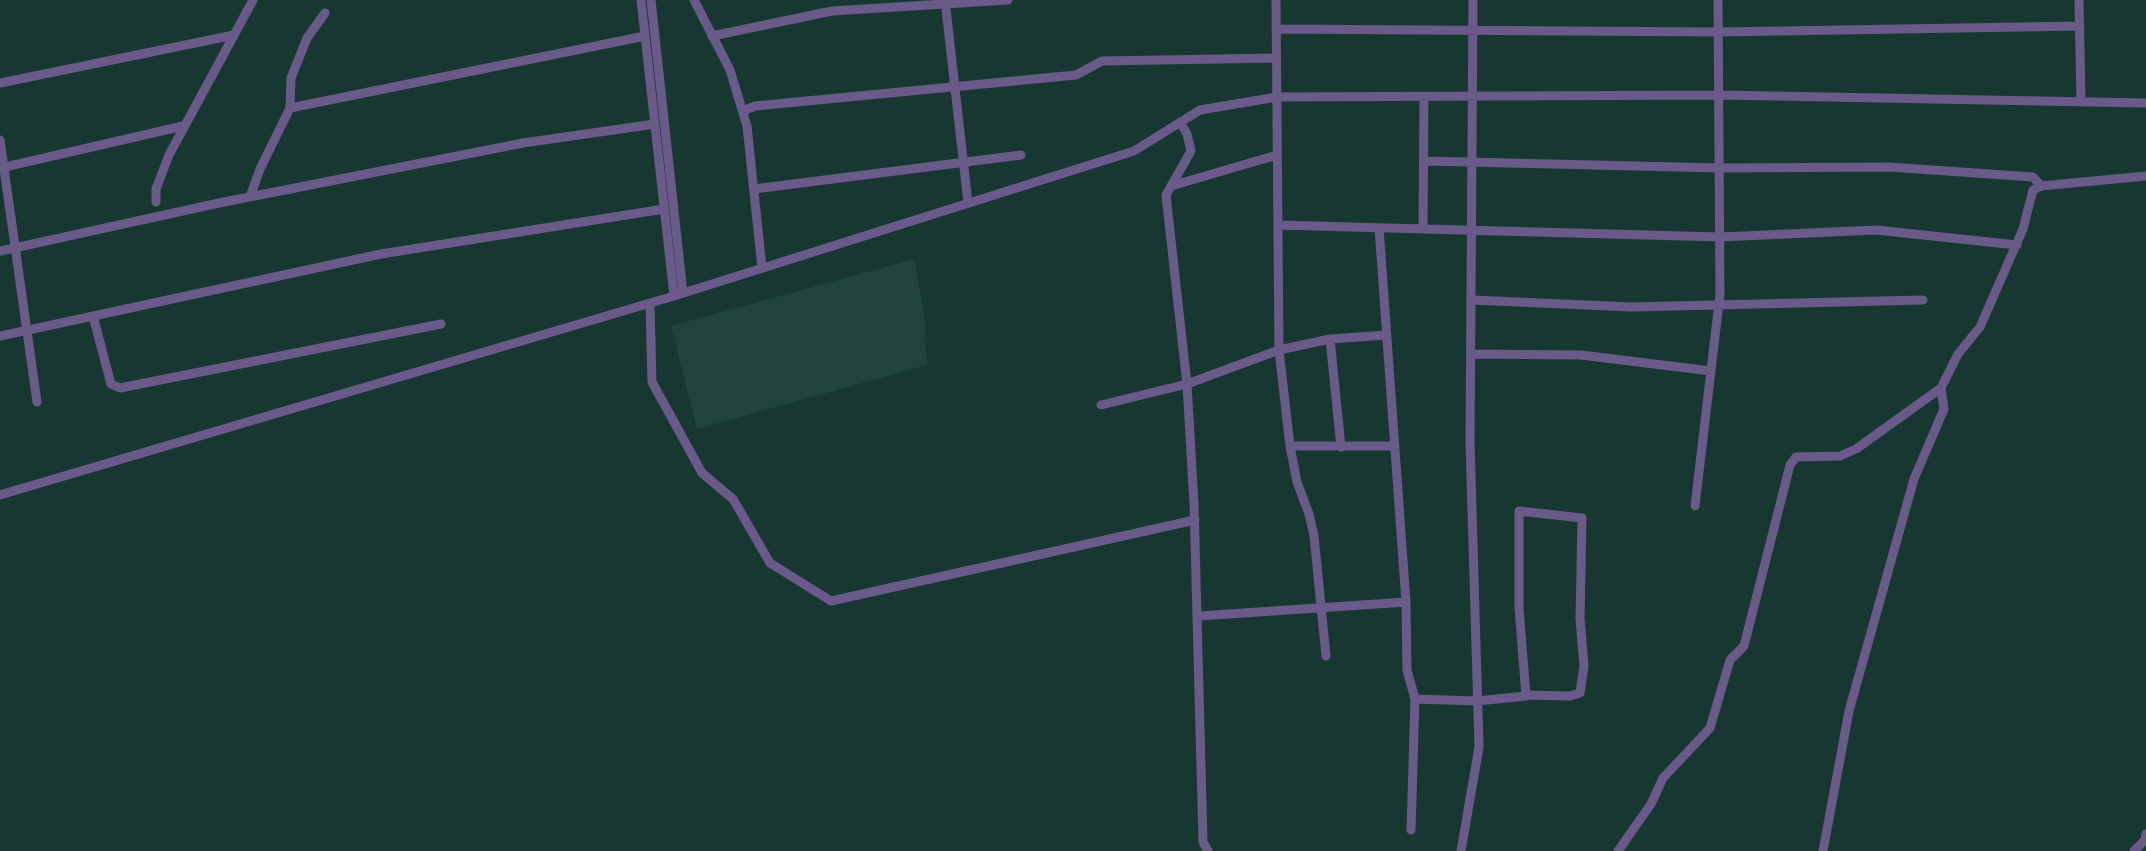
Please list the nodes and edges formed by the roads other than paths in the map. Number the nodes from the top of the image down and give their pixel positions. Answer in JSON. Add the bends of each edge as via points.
{"nodes":[{"id":1,"x":253,"y":0,"type":"edge"},
{"id":2,"x":641,"y":0,"type":"edge"},
{"id":3,"x":651,"y":0,"type":"edge"},
{"id":4,"x":694,"y":0,"type":"edge"},
{"id":5,"x":1008,"y":0,"type":"edge"},
{"id":6,"x":1276,"y":0,"type":"edge"},
{"id":7,"x":1473,"y":0,"type":"edge"},
{"id":8,"x":1718,"y":0,"type":"edge"},
{"id":9,"x":2079,"y":0,"type":"edge"},
{"id":10,"x":945,"y":2,"type":"edge"},
{"id":11,"x":325,"y":13,"type":"dead end"},
{"id":12,"x":2080,"y":26,"type":"junction"},
{"id":13,"x":1276,"y":29,"type":"junction"},
{"id":14,"x":1473,"y":31,"type":"junction"},
{"id":15,"x":1719,"y":32,"type":"junction"},
{"id":16,"x":234,"y":35,"type":"junction"},
{"id":17,"x":645,"y":36,"type":"junction"},
{"id":18,"x":712,"y":36,"type":"junction"},
{"id":19,"x":1276,"y":58,"type":"junction"},
{"id":20,"x":0,"y":83,"type":"edge"},
{"id":21,"x":954,"y":85,"type":"junction"},
{"id":22,"x":1721,"y":95,"type":"junction"},
{"id":23,"x":1276,"y":97,"type":"junction"},
{"id":24,"x":1424,"y":98,"type":"junction"},
{"id":25,"x":1472,"y":98,"type":"junction"},
{"id":26,"x":2081,"y":100,"type":"junction"},
{"id":27,"x":2146,"y":103,"type":"edge"},
{"id":28,"x":290,"y":108,"type":"junction"},
{"id":29,"x":743,"y":111,"type":"junction"},
{"id":30,"x":1180,"y":122,"type":"junction"},
{"id":31,"x":654,"y":124,"type":"junction"},
{"id":32,"x":183,"y":126,"type":"junction"},
{"id":33,"x":0,"y":140,"type":"edge"},
{"id":34,"x":1021,"y":155,"type":"dead end"},
{"id":35,"x":1277,"y":155,"type":"junction"},
{"id":36,"x":1424,"y":161,"type":"junction"},
{"id":37,"x":963,"y":162,"type":"junction"},
{"id":38,"x":1472,"y":163,"type":"junction"},
{"id":39,"x":2,"y":167,"type":"edge"},
{"id":40,"x":1720,"y":168,"type":"junction"},
{"id":41,"x":2146,"y":176,"type":"edge"},
{"id":42,"x":1171,"y":186,"type":"junction"},
{"id":43,"x":2041,"y":186,"type":"junction"},
{"id":44,"x":754,"y":189,"type":"junction"},
{"id":45,"x":250,"y":197,"type":"junction"},
{"id":46,"x":156,"y":202,"type":"dead end"},
{"id":47,"x":968,"y":203,"type":"junction"},
{"id":48,"x":664,"y":209,"type":"junction"},
{"id":49,"x":1278,"y":225,"type":"junction"},
{"id":50,"x":1379,"y":228,"type":"junction"},
{"id":51,"x":1423,"y":229,"type":"junction"},
{"id":52,"x":1472,"y":231,"type":"junction"},
{"id":53,"x":1720,"y":237,"type":"junction"},
{"id":54,"x":2017,"y":245,"type":"junction"},
{"id":55,"x":13,"y":248,"type":"junction"},
{"id":56,"x":0,"y":251,"type":"edge"},
{"id":57,"x":762,"y":268,"type":"junction"},
{"id":58,"x":679,"y":294,"type":"junction"},
{"id":59,"x":1472,"y":300,"type":"junction"},
{"id":60,"x":1923,"y":300,"type":"dead end"},
{"id":61,"x":650,"y":303,"type":"junction"},
{"id":62,"x":1718,"y":307,"type":"junction"},
{"id":63,"x":93,"y":316,"type":"junction"},
{"id":64,"x":441,"y":324,"type":"dead end"},
{"id":65,"x":26,"y":330,"type":"junction"},
{"id":66,"x":1386,"y":335,"type":"junction"},
{"id":67,"x":0,"y":336,"type":"edge"},
{"id":68,"x":1330,"y":339,"type":"junction"},
{"id":69,"x":1279,"y":350,"type":"junction"},
{"id":70,"x":1471,"y":354,"type":"junction"},
{"id":71,"x":1711,"y":371,"type":"junction"},
{"id":72,"x":1186,"y":384,"type":"junction"},
{"id":73,"x":1941,"y":388,"type":"junction"},
{"id":74,"x":37,"y":402,"type":"dead end"},
{"id":75,"x":1101,"y":405,"type":"dead end"},
{"id":76,"x":1290,"y":446,"type":"junction"},
{"id":77,"x":1395,"y":446,"type":"junction"},
{"id":78,"x":1341,"y":447,"type":"junction"},
{"id":79,"x":0,"y":495,"type":"edge"},
{"id":80,"x":1695,"y":506,"type":"dead end"},
{"id":81,"x":1195,"y":520,"type":"junction"},
{"id":82,"x":1406,"y":602,"type":"junction"},
{"id":83,"x":1321,"y":606,"type":"junction"},
{"id":84,"x":1199,"y":616,"type":"junction"},
{"id":85,"x":1326,"y":656,"type":"dead end"},
{"id":86,"x":1526,"y":695,"type":"junction"},
{"id":87,"x":1415,"y":699,"type":"junction"},
{"id":88,"x":1476,"y":701,"type":"junction"},
{"id":89,"x":1411,"y":830,"type":"dead end"},
{"id":90,"x":2146,"y":834,"type":"edge"},
{"id":91,"x":1208,"y":851,"type":"edge"},
{"id":92,"x":1461,"y":851,"type":"edge"},
{"id":93,"x":1618,"y":851,"type":"edge"},
{"id":94,"x":1823,"y":851,"type":"edge"},
{"id":95,"x":2134,"y":851,"type":"edge"}],
"edges":[{"from":1,"to":16,"type":"street"},
{"from":2,"to":17,"type":"street"},
{"from":3,"to":58,"type":"street"},
{"from":4,"to":18,"type":"street"},
{"from":5,"to":10,"type":"street"},
{"from":6,"to":13,"type":"street"},
{"from":7,"to":14,"type":"street"},
{"from":8,"to":15,"type":"street"},
{"from":9,"to":12,"type":"street"},
{"from":10,"to":18,"type":"street","via":[[832,11]]},
{"from":10,"to":21,"type":"street"},
{"from":11,"to":28,"type":"street","via":[[307,38],[291,78]]},
{"from":12,"to":15,"type":"street"},
{"from":12,"to":26,"type":"street"},
{"from":13,"to":14,"type":"street"},
{"from":13,"to":19,"type":"street"},
{"from":14,"to":15,"type":"street"},
{"from":14,"to":25,"type":"street"},
{"from":15,"to":22,"type":"street"},
{"from":16,"to":20,"type":"street"},
{"from":16,"to":32,"type":"street"},
{"from":17,"to":28,"type":"street"},
{"from":17,"to":31,"type":"street"},
{"from":18,"to":29,"type":"street","via":[[730,69]]},
{"from":19,"to":21,"type":"street","via":[[1102,61],[1076,75]]},
{"from":19,"to":23,"type":"street"},
{"from":21,"to":29,"type":"street"},
{"from":21,"to":37,"type":"street"},
{"from":22,"to":25,"type":"street"},
{"from":22,"to":26,"type":"street"},
{"from":22,"to":40,"type":"street"},
{"from":23,"to":24,"type":"street"},
{"from":23,"to":30,"type":"street","via":[[1200,110]]},
{"from":23,"to":35,"type":"street"},
{"from":24,"to":25,"type":"street"},
{"from":24,"to":36,"type":"street"},
{"from":25,"to":38,"type":"street"},
{"from":26,"to":27,"type":"street"},
{"from":28,"to":45,"type":"street"},
{"from":29,"to":44,"type":"street"},
{"from":30,"to":42,"type":"street","via":[[1191,151]]},
{"from":30,"to":47,"type":"street","via":[[1134,150]]},
{"from":31,"to":45,"type":"street","via":[[523,143]]},
{"from":31,"to":48,"type":"street"},
{"from":32,"to":39,"type":"street"},
{"from":32,"to":46,"type":"street","via":[[156,189]]},
{"from":33,"to":39,"type":"street"},
{"from":34,"to":37,"type":"street"},
{"from":35,"to":42,"type":"street"},
{"from":35,"to":49,"type":"street"},
{"from":36,"to":38,"type":"street"},
{"from":36,"to":51,"type":"street"},
{"from":37,"to":44,"type":"street"},
{"from":37,"to":47,"type":"street"},
{"from":38,"to":40,"type":"street"},
{"from":38,"to":52,"type":"street"},
{"from":39,"to":55,"type":"street"},
{"from":40,"to":43,"type":"street","via":[[1993,172],[2033,177]]},
{"from":40,"to":53,"type":"street"},
{"from":41,"to":43,"type":"street"},
{"from":42,"to":72,"type":"street","via":[[1166,195]]},
{"from":43,"to":54,"type":"street","via":[[2033,190]]},
{"from":44,"to":57,"type":"street"},
{"from":45,"to":55,"type":"street"},
{"from":47,"to":57,"type":"street"},
{"from":48,"to":58,"type":"street"},
{"from":48,"to":63,"type":"street","via":[[381,254]]},
{"from":49,"to":50,"type":"street"},
{"from":49,"to":69,"type":"street"},
{"from":50,"to":51,"type":"street"},
{"from":50,"to":66,"type":"street"},
{"from":51,"to":52,"type":"street"},
{"from":52,"to":53,"type":"street"},
{"from":52,"to":59,"type":"street"},
{"from":53,"to":54,"type":"street","via":[[1876,230]]},
{"from":53,"to":62,"type":"street"},
{"from":54,"to":73,"type":"street","via":[[1980,327],[1958,354]]},
{"from":55,"to":56,"type":"street"},
{"from":55,"to":65,"type":"street"},
{"from":57,"to":58,"type":"street"},
{"from":58,"to":61,"type":"street"},
{"from":59,"to":62,"type":"street"},
{"from":59,"to":70,"type":"street"},
{"from":60,"to":62,"type":"street"},
{"from":61,"to":79,"type":"street"},
{"from":61,"to":81,"type":"street","via":[[652,382],[702,473],[733,499],[770,563],[831,601]]},
{"from":62,"to":71,"type":"street"},
{"from":63,"to":64,"type":"street","via":[[111,384],[120,388]]},
{"from":63,"to":65,"type":"street"},
{"from":65,"to":67,"type":"street"},
{"from":65,"to":74,"type":"street"},
{"from":66,"to":68,"type":"street"},
{"from":66,"to":77,"type":"street"},
{"from":68,"to":69,"type":"street"},
{"from":68,"to":78,"type":"street"},
{"from":69,"to":72,"type":"street"},
{"from":69,"to":76,"type":"street"},
{"from":70,"to":71,"type":"street","via":[[1581,355]]},
{"from":70,"to":88,"type":"street"},
{"from":71,"to":80,"type":"street"},
{"from":72,"to":75,"type":"street"},
{"from":72,"to":81,"type":"street"},
{"from":73,"to":93,"type":"street","via":[[1856,449],[1840,456],[1796,457],[1790,465],[1744,646],[1730,660],[1710,728],[1663,778]]},
{"from":73,"to":94,"type":"street","via":[[1944,409],[1914,479],[1849,710]]},
{"from":76,"to":78,"type":"street"},
{"from":76,"to":83,"type":"street","via":[[1310,514]]},
{"from":77,"to":78,"type":"street"},
{"from":77,"to":82,"type":"street"},
{"from":81,"to":84,"type":"street"},
{"from":82,"to":83,"type":"street"},
{"from":82,"to":87,"type":"street","via":[[1407,670]]},
{"from":83,"to":84,"type":"street"},
{"from":83,"to":85,"type":"street"},
{"from":84,"to":91,"type":"street","via":[[1203,842]]},
{"from":86,"to":86,"type":"street","via":[[1519,608],[1519,511],[1582,518],[1584,666],[1580,693]]},
{"from":86,"to":88,"type":"street"},
{"from":87,"to":88,"type":"street"},
{"from":87,"to":89,"type":"street"},
{"from":88,"to":92,"type":"street","via":[[1479,747]]},
{"from":90,"to":95,"type":"street"}]}
